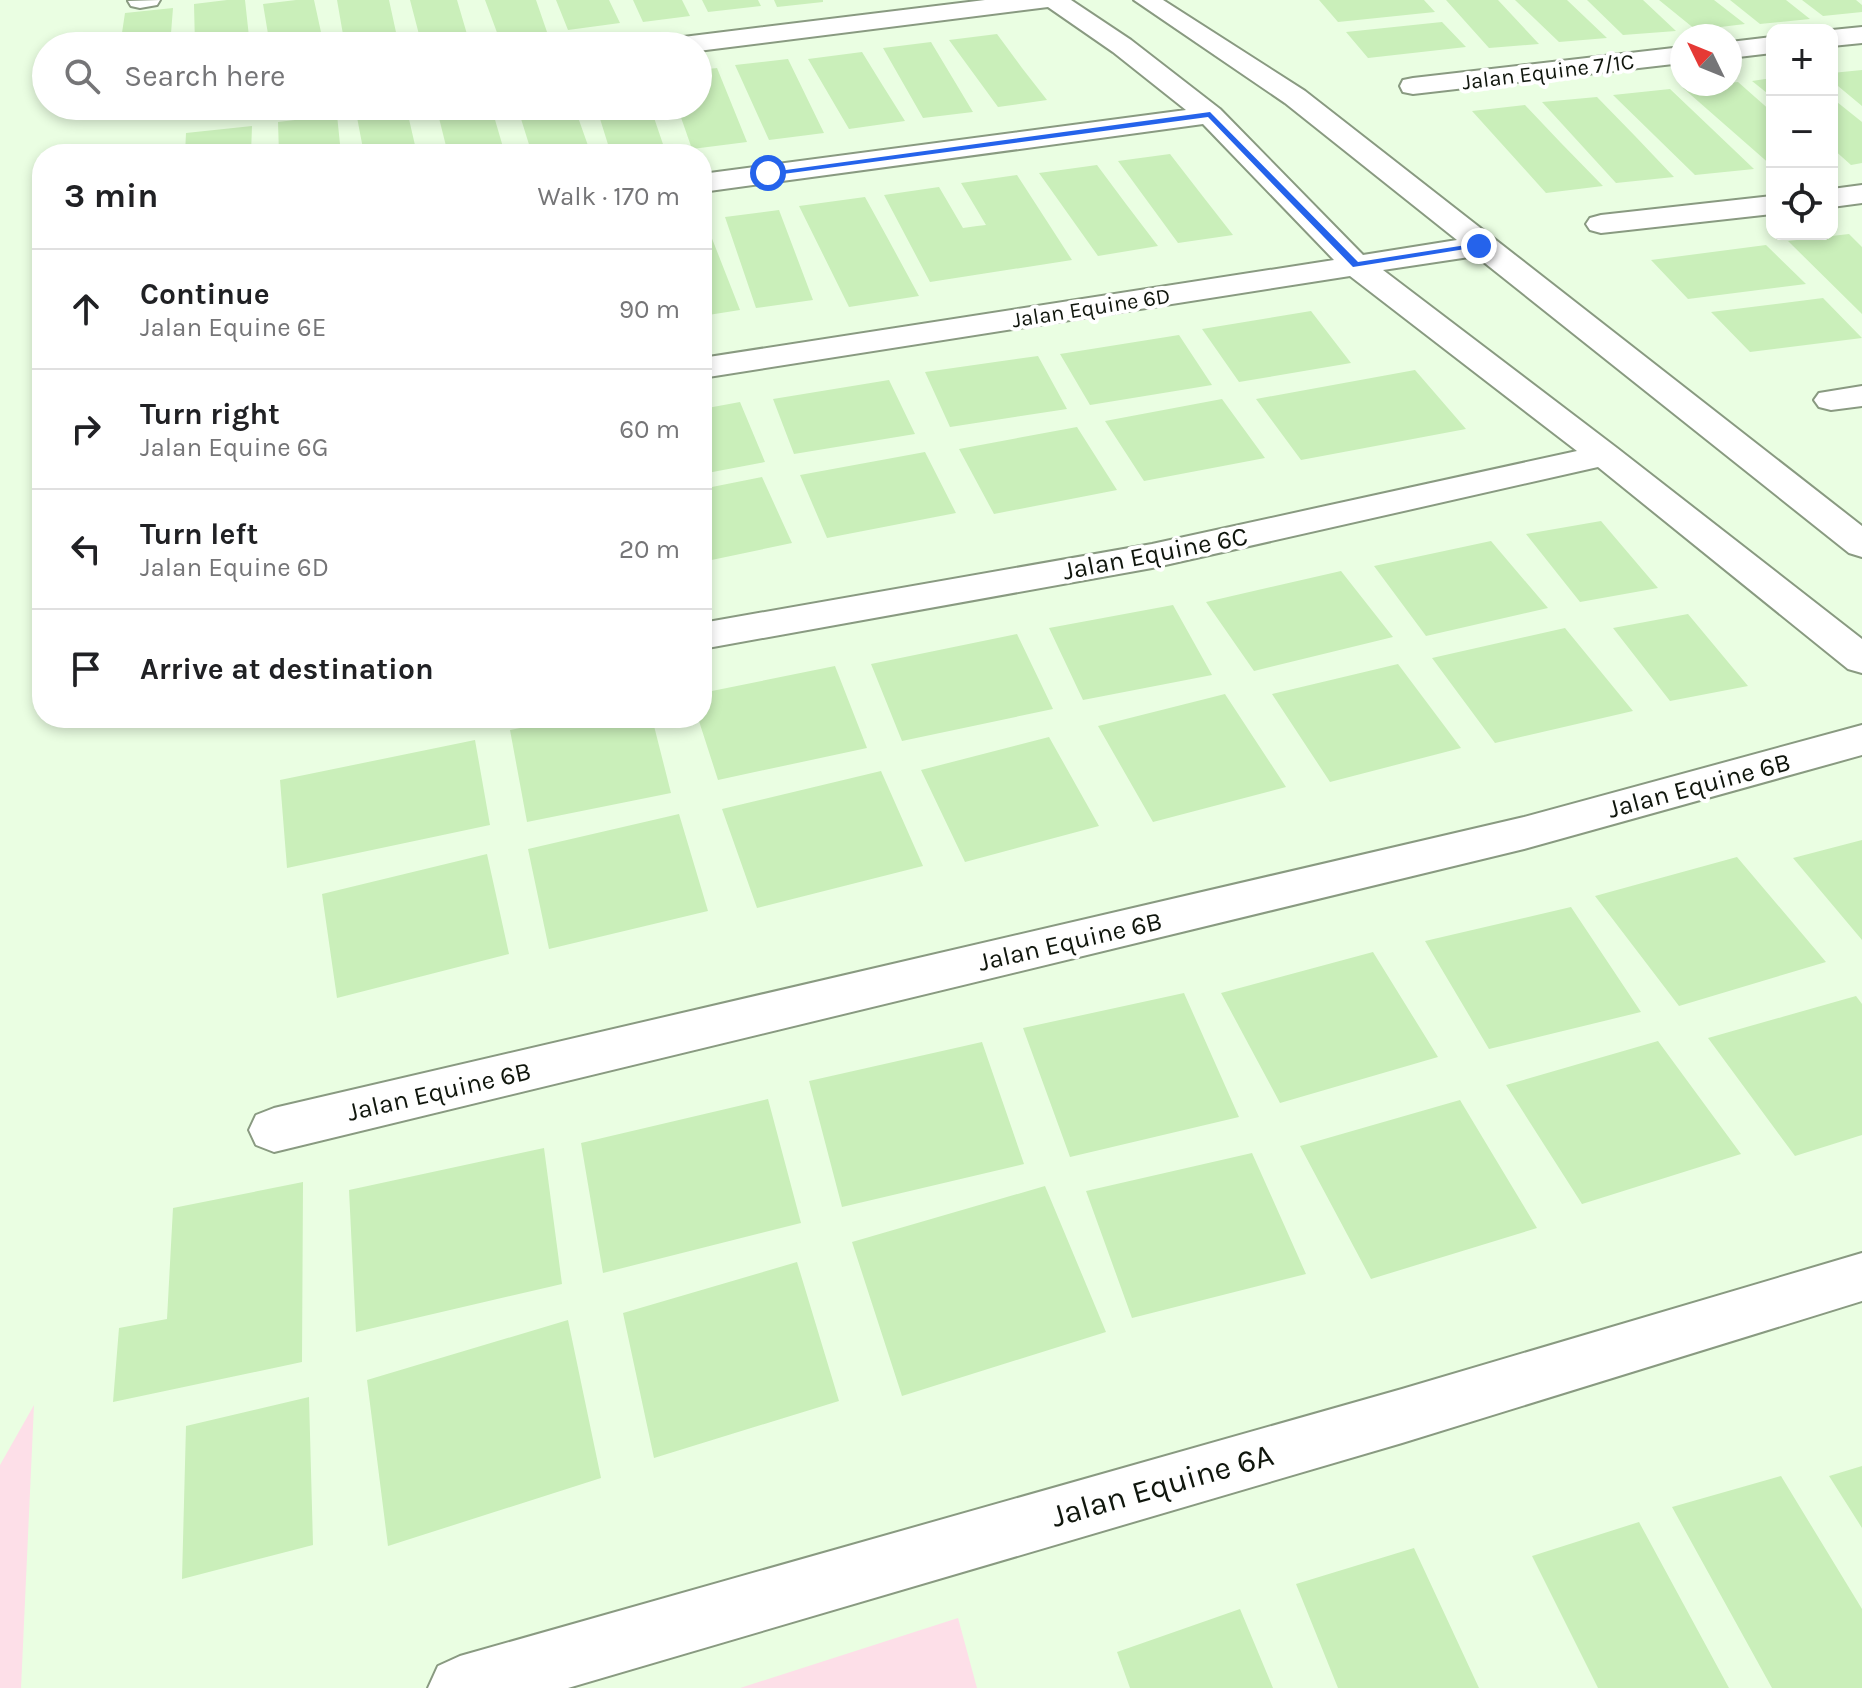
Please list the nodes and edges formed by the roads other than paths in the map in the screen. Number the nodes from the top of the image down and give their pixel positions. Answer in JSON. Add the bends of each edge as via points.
{"nodes":[{"id":1,"x":148,"y":0,"type":"edge"},
{"id":2,"x":1046,"y":0,"type":"edge"},
{"id":3,"x":1054,"y":0,"type":"edge"},
{"id":4,"x":1146,"y":0,"type":"edge"},
{"id":5,"x":140,"y":1,"type":"edge"},
{"id":6,"x":1862,"y":35,"type":"edge"},
{"id":7,"x":1838,"y":37,"type":"edge"},
{"id":8,"x":712,"y":41,"type":"edge"},
{"id":9,"x":1766,"y":46,"type":"edge"},
{"id":10,"x":1742,"y":49,"type":"edge"},
{"id":11,"x":1670,"y":56,"type":"edge"},
{"id":12,"x":1413,"y":86,"type":"dead end"},
{"id":13,"x":1210,"y":115,"type":"junction"},
{"id":14,"x":712,"y":182,"type":"edge"},
{"id":15,"x":1862,"y":194,"type":"edge"},
{"id":16,"x":1838,"y":197,"type":"edge"},
{"id":17,"x":1766,"y":206,"type":"edge"},
{"id":18,"x":1601,"y":224,"type":"dead end"},
{"id":19,"x":1479,"y":246,"type":"junction"},
{"id":20,"x":1356,"y":265,"type":"junction"},
{"id":21,"x":712,"y":366,"type":"edge"},
{"id":22,"x":1605,"y":455,"type":"junction"},
{"id":23,"x":1853,"y":527,"type":"edge"},
{"id":24,"x":712,"y":634,"type":"edge"},
{"id":25,"x":1862,"y":660,"type":"edge"},
{"id":26,"x":1862,"y":740,"type":"edge"},
{"id":27,"x":274,"y":1130,"type":"dead end"},
{"id":28,"x":1862,"y":1277,"type":"edge"},
{"id":29,"x":460,"y":1688,"type":"edge"}],
"edges":[{"from":1,"to":5,"type":"street"},
{"from":2,"to":8,"type":"street"},
{"from":3,"to":13,"type":"street"},
{"from":4,"to":19,"type":"street","via":[[1295,97]]},
{"from":6,"to":7,"type":"street"},
{"from":9,"to":10,"type":"street"},
{"from":11,"to":12,"type":"street","name":"Jalan Equine 7/1C"},
{"from":13,"to":14,"type":"street"},
{"from":13,"to":20,"type":"street"},
{"from":15,"to":16,"type":"street"},
{"from":17,"to":18,"type":"street"},
{"from":19,"to":20,"type":"street","name":"Jalan Equine 6D"},
{"from":19,"to":23,"type":"street"},
{"from":20,"to":21,"type":"street","name":"Jalan Equine 6D"},
{"from":20,"to":22,"type":"street"},
{"from":22,"to":24,"type":"street","name":"Jalan Equine 6C","via":[[1152,556]]},
{"from":22,"to":25,"type":"street"},
{"from":26,"to":27,"type":"street","name":"Jalan Equine 6B","via":[[1508,837]]},
{"from":28,"to":29,"type":"street","name":"Jalan Equine 6A"}]}
